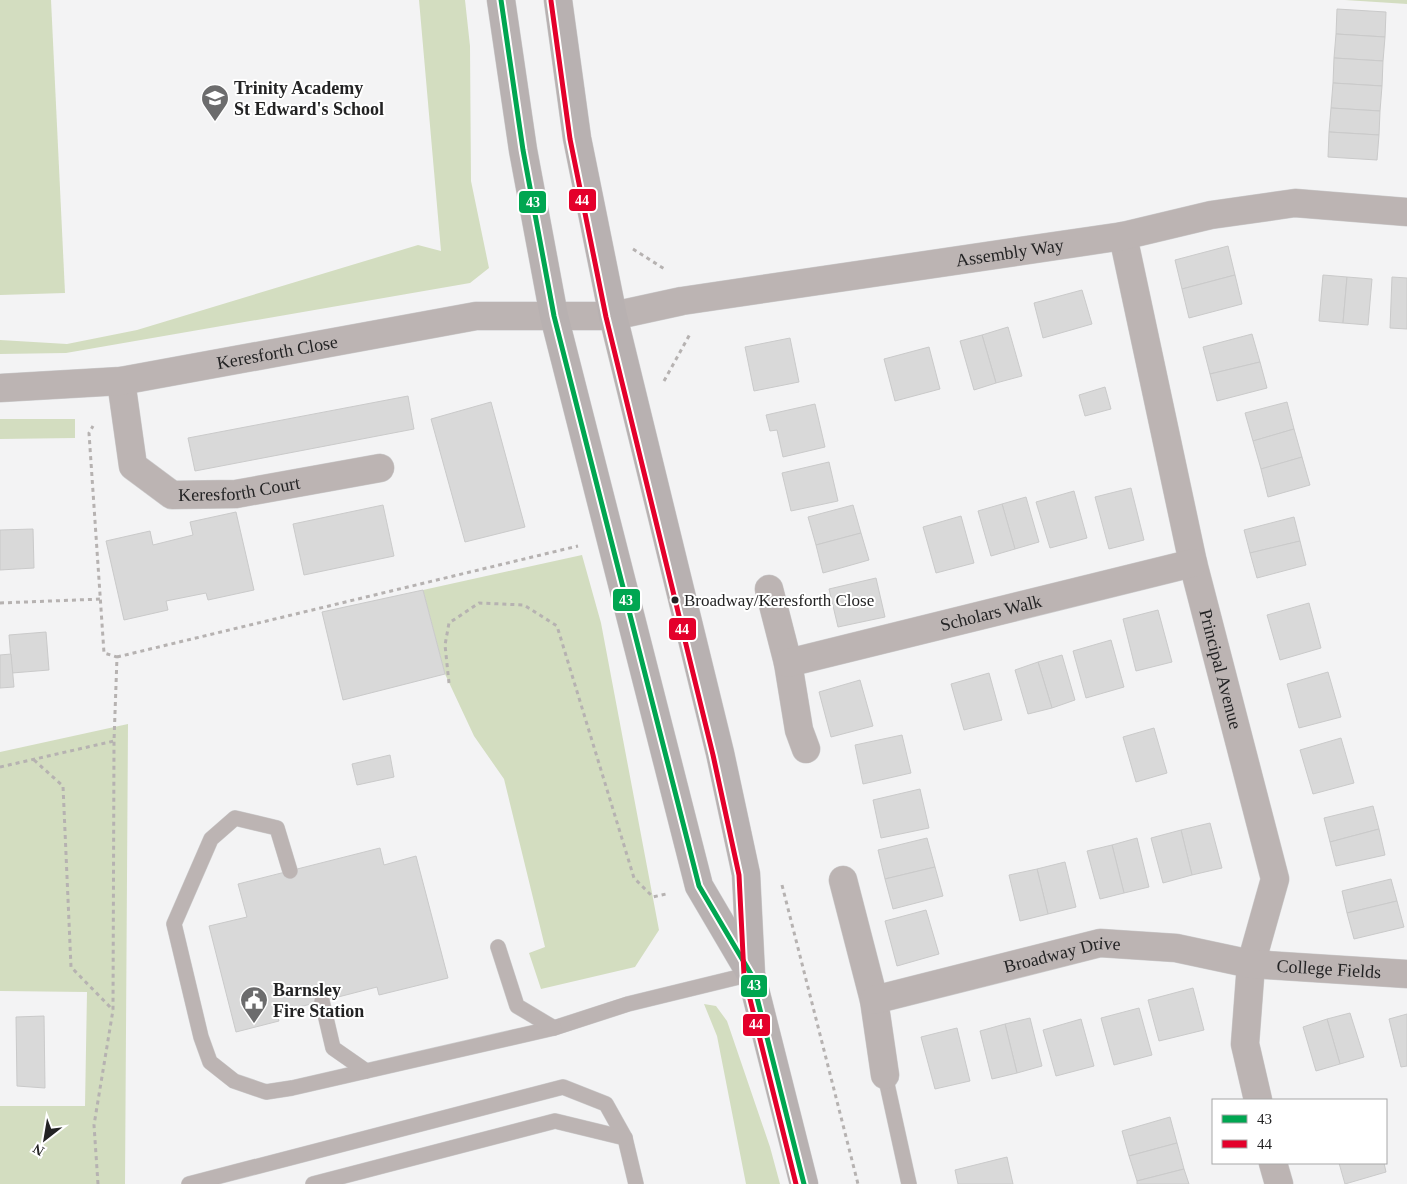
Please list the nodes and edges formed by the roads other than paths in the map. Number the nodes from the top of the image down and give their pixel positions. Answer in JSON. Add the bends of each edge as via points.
{"nodes":[{"id":1,"x":501,"y":0,"type":"edge"},
{"id":2,"x":558,"y":0,"type":"edge"},
{"id":3,"x":1407,"y":212,"type":"edge"},
{"id":4,"x":1122,"y":236,"type":"junction"},
{"id":5,"x":554,"y":316,"type":"junction"},
{"id":6,"x":614,"y":316,"type":"junction"},
{"id":7,"x":121,"y":381,"type":"junction"},
{"id":8,"x":0,"y":388,"type":"edge"},
{"id":9,"x":380,"y":468,"type":"dead end"},
{"id":10,"x":1193,"y":563,"type":"junction"},
{"id":11,"x":769,"y":589,"type":"dead end"},
{"id":12,"x":788,"y":663,"type":"junction"},
{"id":13,"x":806,"y":749,"type":"dead end"},
{"id":14,"x":290,"y":871,"type":"dead end"},
{"id":15,"x":843,"y":880,"type":"dead end"},
{"id":16,"x":498,"y":947,"type":"dead end"},
{"id":17,"x":1251,"y":964,"type":"junction"},
{"id":18,"x":750,"y":974,"type":"junction"},
{"id":19,"x":1407,"y":974,"type":"edge"},
{"id":20,"x":874,"y":1000,"type":"junction"},
{"id":21,"x":322,"y":1001,"type":"dead end"},
{"id":22,"x":554,"y":1028,"type":"junction"},
{"id":23,"x":366,"y":1071,"type":"junction"},
{"id":24,"x":885,"y":1074,"type":"joint"},
{"id":25,"x":1258,"y":1099,"type":"edge"},
{"id":26,"x":625,"y":1138,"type":"junction"},
{"id":27,"x":1273,"y":1164,"type":"edge"},
{"id":28,"x":189,"y":1184,"type":"edge"},
{"id":29,"x":313,"y":1184,"type":"edge"},
{"id":30,"x":636,"y":1184,"type":"edge"},
{"id":31,"x":804,"y":1184,"type":"edge"},
{"id":32,"x":909,"y":1184,"type":"edge"},
{"id":33,"x":1278,"y":1184,"type":"edge"}],
"edges":[{"from":1,"to":5,"type":"highway","via":[[523,150]]},
{"from":2,"to":6,"type":"highway","via":[[576,138]]},
{"from":3,"to":4,"type":"street","name":"Assembly Way","via":[[1295,204],[1211,215]]},
{"from":4,"to":6,"type":"street","name":"Assembly Way","via":[[682,301]]},
{"from":4,"to":10,"type":"street","name":"Principal Avenue"},
{"from":5,"to":6,"type":"street","name":"Assembly Way"},
{"from":5,"to":7,"type":"street","name":"Keresforth Close","via":[[476,316]]},
{"from":5,"to":18,"type":"highway","via":[[699,886]]},
{"from":6,"to":18,"type":"highway","via":[[720,753],[746,874]]},
{"from":7,"to":8,"type":"street","name":"Keresforth Close"},
{"from":7,"to":9,"type":"street","name":"Keresforth Court","via":[[133,466],[172,495],[236,494]]},
{"from":10,"to":12,"type":"street","name":"Scholars Walk"},
{"from":10,"to":17,"type":"street","name":"Principal Avenue","via":[[1275,879]]},
{"from":11,"to":12,"type":"street"},
{"from":12,"to":13,"type":"street","via":[[799,730]]},
{"from":14,"to":23,"type":"lane","via":[[277,828],[235,818],[211,839],[174,924],[210,1062],[234,1081],[266,1092]]},
{"from":15,"to":20,"type":"street"},
{"from":16,"to":22,"type":"lane","via":[[517,1006]]},
{"from":17,"to":19,"type":"street","name":"College Fields"},
{"from":17,"to":20,"type":"street","name":"Broadway Drive","via":[[1176,948],[1100,943]]},
{"from":17,"to":25,"type":"street","name":"Principal Avenue","via":[[1245,1044]]},
{"from":18,"to":22,"type":"lane","via":[[628,1004]]},
{"from":18,"to":31,"type":"highway"},
{"from":20,"to":24,"type":"street"},
{"from":21,"to":23,"type":"lane","via":[[333,1048]]},
{"from":22,"to":23,"type":"lane"},
{"from":24,"to":32,"type":"lane"},
{"from":26,"to":28,"type":"lane","via":[[606,1104],[563,1086]]},
{"from":26,"to":29,"type":"lane","via":[[555,1121]]},
{"from":26,"to":30,"type":"lane"},
{"from":27,"to":33,"type":"street"}]}
